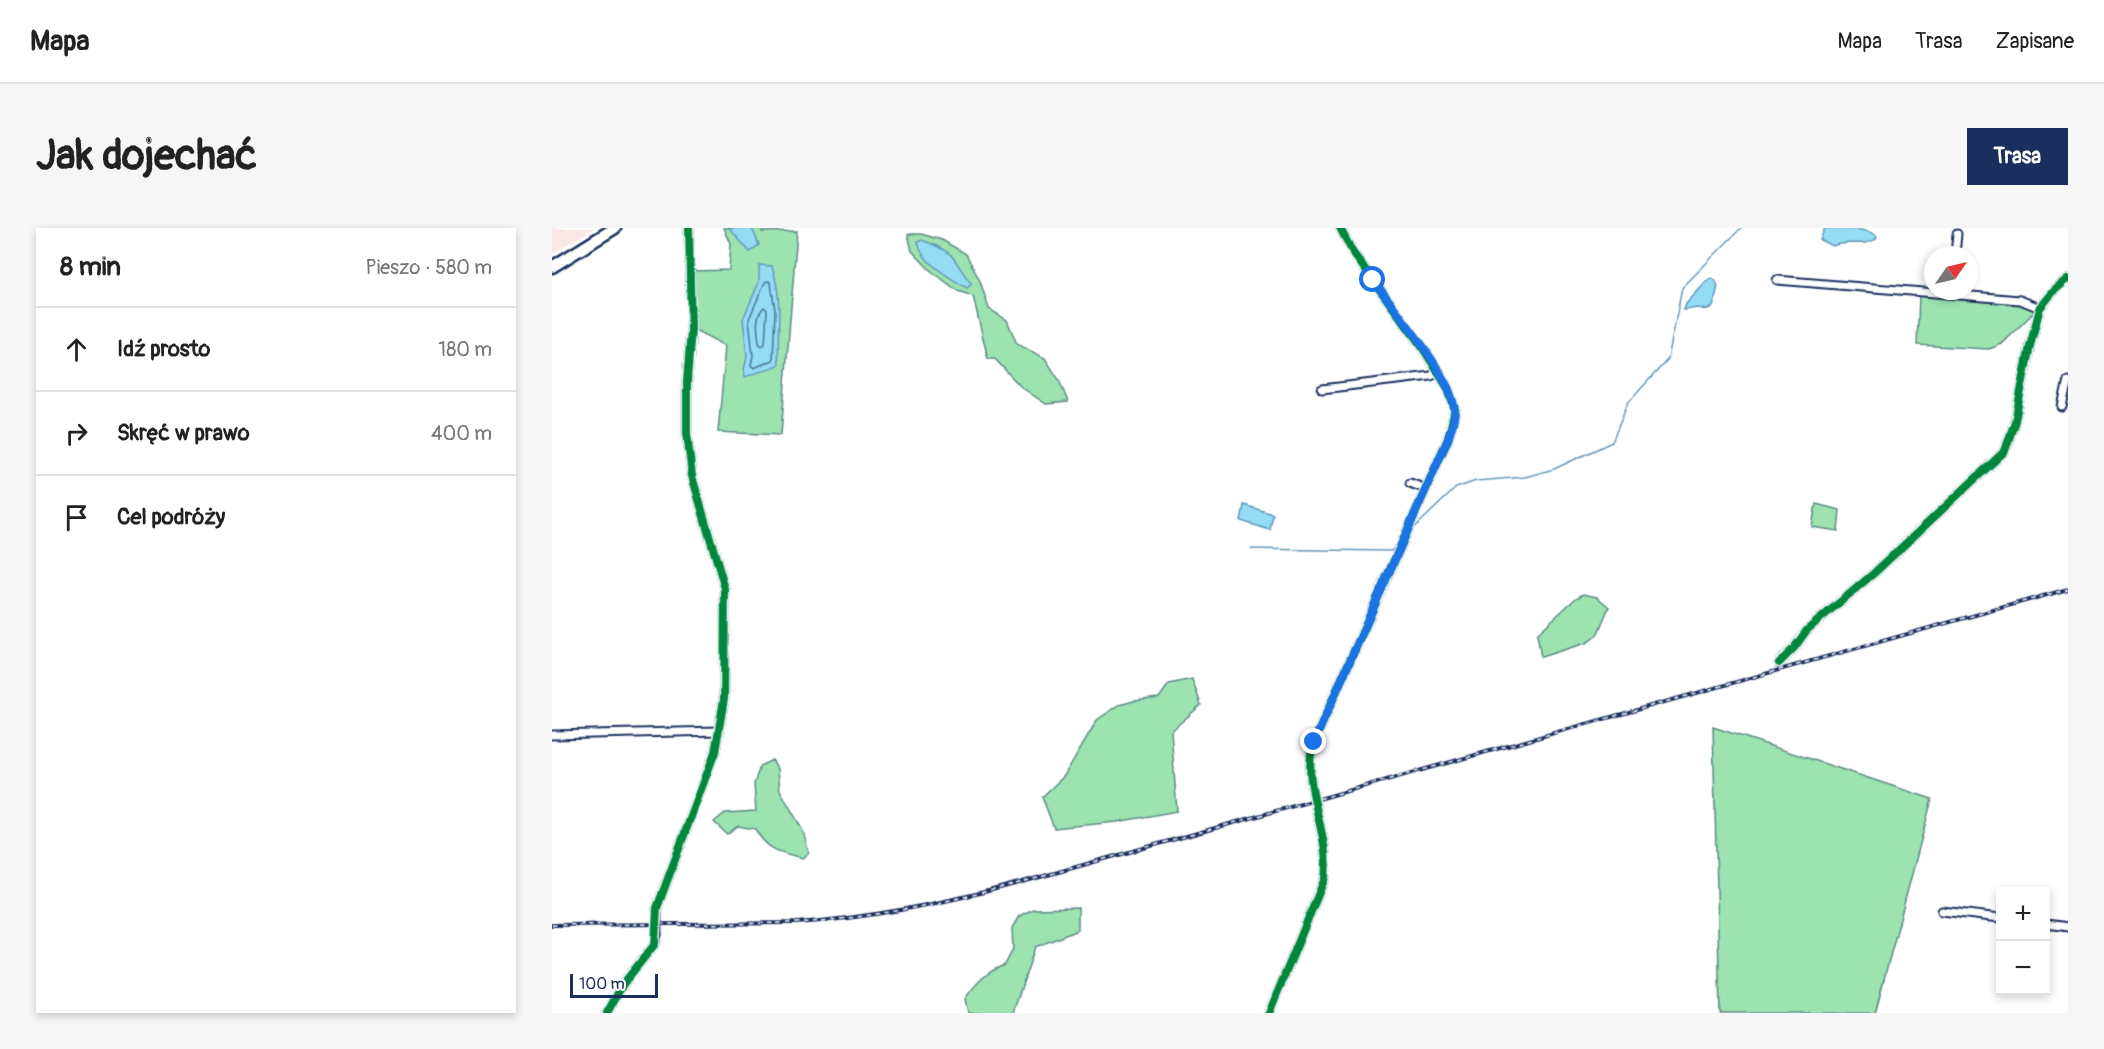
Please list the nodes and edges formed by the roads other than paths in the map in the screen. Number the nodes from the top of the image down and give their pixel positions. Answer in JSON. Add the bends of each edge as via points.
{"nodes":[{"id":1,"x":615,"y":228,"type":"edge"},
{"id":2,"x":689,"y":228,"type":"edge"},
{"id":3,"x":1340,"y":228,"type":"edge"},
{"id":4,"x":1957,"y":234,"type":"dead end"},
{"id":5,"x":1956,"y":246,"type":"edge"},
{"id":6,"x":552,"y":267,"type":"edge"},
{"id":7,"x":2068,"y":279,"type":"edge"},
{"id":8,"x":1777,"y":280,"type":"dead end"},
{"id":9,"x":1924,"y":291,"type":"edge"},
{"id":10,"x":1978,"y":296,"type":"edge"},
{"id":11,"x":2040,"y":309,"type":"junction"},
{"id":12,"x":1439,"y":372,"type":"junction"},
{"id":13,"x":2068,"y":381,"type":"edge"},
{"id":14,"x":1322,"y":389,"type":"dead end"},
{"id":15,"x":2062,"y":407,"type":"dead end"},
{"id":16,"x":1410,"y":483,"type":"dead end"},
{"id":17,"x":1426,"y":489,"type":"junction"},
{"id":18,"x":1779,"y":663,"type":"dead end"},
{"id":19,"x":719,"y":731,"type":"junction"},
{"id":20,"x":552,"y":735,"type":"edge"},
{"id":21,"x":1942,"y":911,"type":"dead end"},
{"id":22,"x":1996,"y":917,"type":"edge"},
{"id":23,"x":2050,"y":925,"type":"edge"},
{"id":24,"x":2068,"y":927,"type":"edge"},
{"id":25,"x":607,"y":1013,"type":"edge"},
{"id":26,"x":1269,"y":1013,"type":"edge"}],
"edges":[{"from":1,"to":6,"type":"main road"},
{"from":2,"to":19,"type":"street","via":[[687,433],[692,476],[725,589],[724,699]]},
{"from":3,"to":12,"type":"street","via":[[1353,253]]},
{"from":4,"to":5,"type":"street"},
{"from":7,"to":11,"type":"street"},
{"from":8,"to":9,"type":"street"},
{"from":10,"to":11,"type":"street","via":[[2020,300]]},
{"from":11,"to":18,"type":"street","via":[[2005,451],[1807,630]]},
{"from":12,"to":14,"type":"street"},
{"from":12,"to":17,"type":"street","via":[[1454,403],[1454,415]]},
{"from":13,"to":15,"type":"street"},
{"from":16,"to":17,"type":"street"},
{"from":17,"to":26,"type":"street","via":[[1313,744],[1309,764],[1327,857],[1325,878]]},
{"from":19,"to":20,"type":"street"},
{"from":19,"to":25,"type":"street","bridge":true,"via":[[657,914],[655,944],[623,984]]},
{"from":21,"to":22,"type":"street"},
{"from":23,"to":24,"type":"street"}]}
